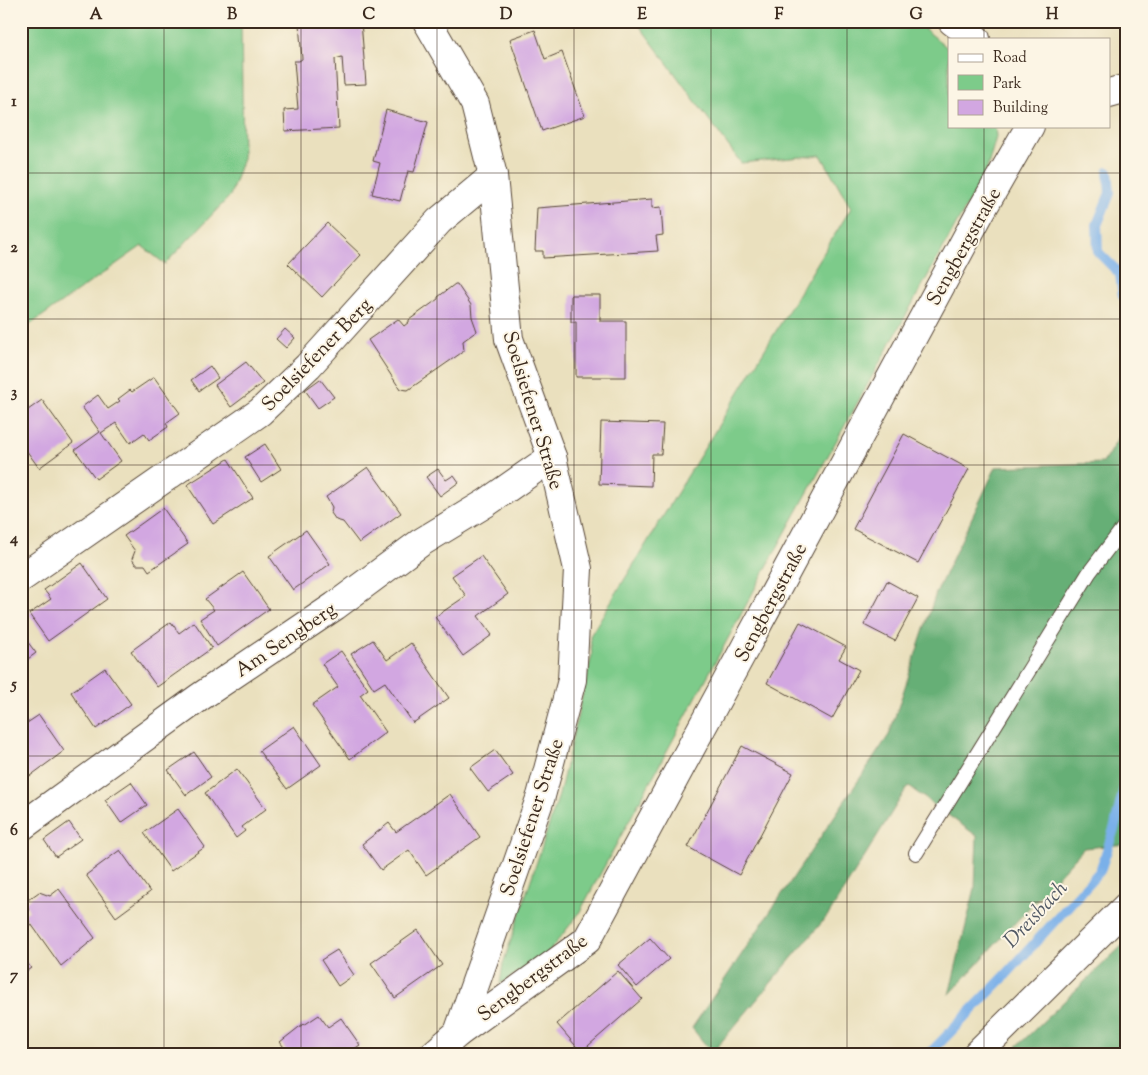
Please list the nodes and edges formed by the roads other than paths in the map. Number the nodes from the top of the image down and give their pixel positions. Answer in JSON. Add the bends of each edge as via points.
{"nodes":[{"id":1,"x":427,"y":21,"type":"edge"},
{"id":2,"x":952,"y":21,"type":"edge"},
{"id":3,"x":975,"y":38,"type":"edge"},
{"id":4,"x":1127,"y":88,"type":"edge"},
{"id":5,"x":1110,"y":92,"type":"edge"},
{"id":6,"x":1029,"y":128,"type":"edge"},
{"id":7,"x":493,"y":176,"type":"junction"},
{"id":8,"x":552,"y":456,"type":"junction"},
{"id":9,"x":1127,"y":523,"type":"edge"},
{"id":10,"x":21,"y":578,"type":"edge"},
{"id":11,"x":21,"y":827,"type":"edge"},
{"id":12,"x":916,"y":854,"type":"dead end"},
{"id":13,"x":1127,"y":906,"type":"edge"},
{"id":14,"x":458,"y":1033,"type":"junction"},
{"id":15,"x":434,"y":1054,"type":"edge"},
{"id":16,"x":977,"y":1054,"type":"edge"}],
"edges":[{"from":1,"to":7,"type":"street","name":"Soelsiefener Straße","via":[[475,104]]},
{"from":2,"to":3,"type":"street"},
{"from":4,"to":5,"type":"street"},
{"from":6,"to":14,"type":"street","name":"Sengbergstraße","via":[[587,940]]},
{"from":7,"to":8,"type":"street","name":"Soelsiefener Straße","via":[[509,339]]},
{"from":7,"to":10,"type":"street","name":"Soelsiefener Berg","via":[[439,221],[308,366],[260,412]]},
{"from":8,"to":11,"type":"street","name":"Am Sengberg","via":[[486,503],[420,543]]},
{"from":8,"to":14,"type":"street","name":"Soelsiefener Straße","via":[[578,569],[572,680],[541,796]]},
{"from":9,"to":12,"type":"lane","via":[[1090,573]]},
{"from":13,"to":16,"type":"street"},
{"from":14,"to":15,"type":"street","name":"Soelsiefener Straße"}]}
